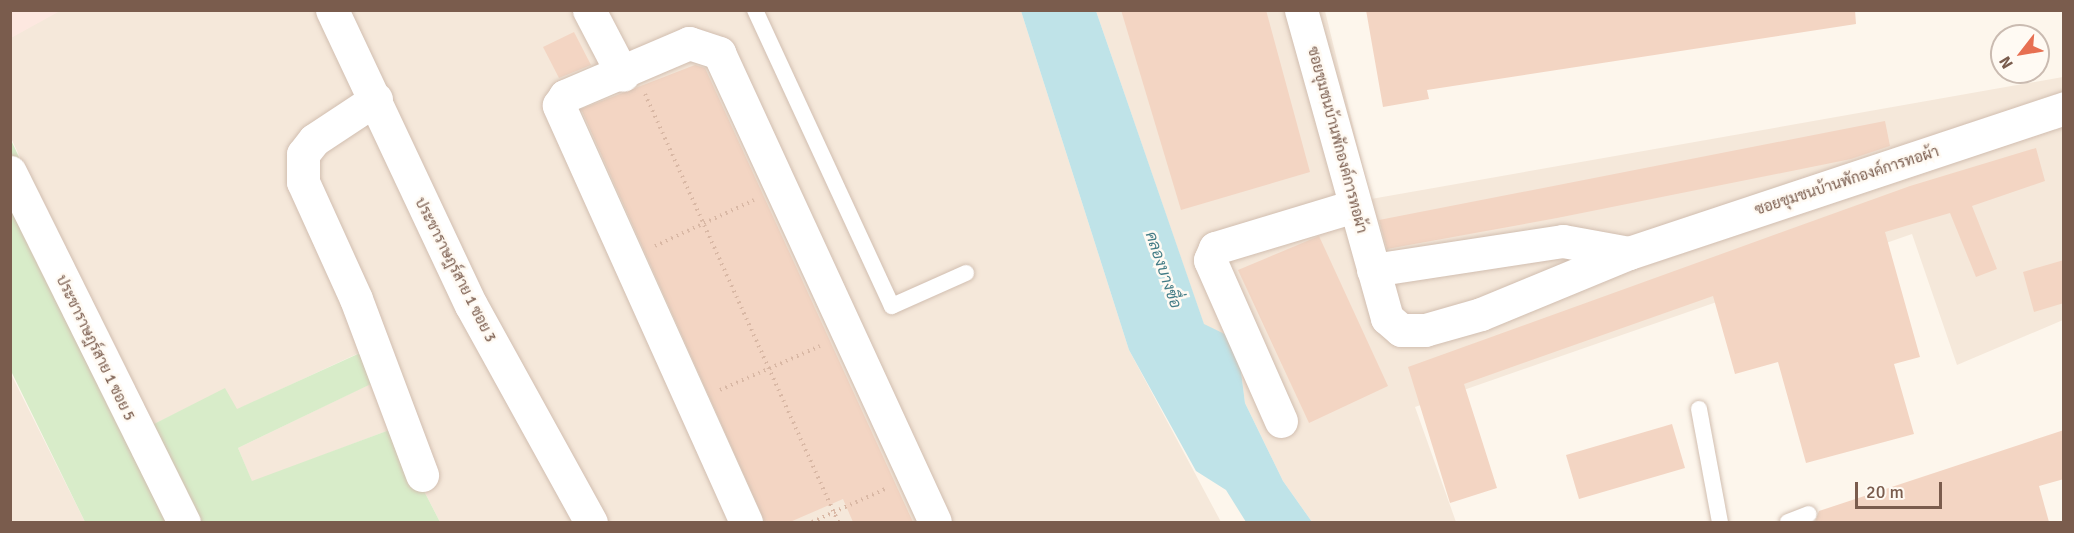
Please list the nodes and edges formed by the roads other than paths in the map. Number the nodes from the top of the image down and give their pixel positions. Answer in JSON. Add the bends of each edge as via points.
{"nodes":[{"id":1,"x":332,"y":10,"type":"edge"},
{"id":2,"x":589,"y":10,"type":"edge"},
{"id":3,"x":755,"y":10,"type":"edge"},
{"id":4,"x":1301,"y":10,"type":"edge"},
{"id":5,"x":628,"y":72,"type":"junction"},
{"id":6,"x":376,"y":99,"type":"junction"},
{"id":7,"x":2064,"y":108,"type":"edge"},
{"id":8,"x":10,"y":172,"type":"edge"},
{"id":9,"x":1354,"y":206,"type":"junction"},
{"id":10,"x":1629,"y":253,"type":"junction"},
{"id":11,"x":1373,"y":270,"type":"junction"},
{"id":12,"x":966,"y":273,"type":"dead end"},
{"id":13,"x":1699,"y":410,"type":"dead end"},
{"id":14,"x":1281,"y":421,"type":"dead end"},
{"id":15,"x":422,"y":475,"type":"dead end"},
{"id":16,"x":1809,"y":514,"type":"dead end"},
{"id":17,"x":184,"y":522,"type":"edge"},
{"id":18,"x":591,"y":522,"type":"edge"},
{"id":19,"x":746,"y":522,"type":"edge"},
{"id":20,"x":935,"y":522,"type":"edge"},
{"id":21,"x":1720,"y":522,"type":"edge"},
{"id":22,"x":1788,"y":522,"type":"edge"}],
"edges":[{"from":1,"to":6,"type":"street","name":"ประชาราษฎร์สาย 1 ซอย 3"},
{"from":2,"to":5,"type":"street"},
{"from":3,"to":12,"type":"lane","via":[[892,306]]},
{"from":4,"to":9,"type":"street","name":"ซอยชุมชนบ้านพักองค์การทอผ้า"},
{"from":5,"to":19,"type":"street","via":[[565,96],[559,105]]},
{"from":5,"to":20,"type":"street","via":[[689,43],[719,53]]},
{"from":6,"to":15,"type":"street","via":[[314,140],[303,154],[303,182],[356,299]]},
{"from":6,"to":18,"type":"street","name":"ประชาราษฎร์สาย 1 ซอย 3","via":[[471,305]]},
{"from":7,"to":10,"type":"street","name":"ซอยชุมชนบ้านพักองค์การทอผ้า"},
{"from":8,"to":17,"type":"street","name":"ประชาราษฎร์สาย 1 ซอย 5"},
{"from":9,"to":11,"type":"street","name":"ซอยชุมชนบ้านพักองค์การทอผ้า"},
{"from":9,"to":14,"type":"street","via":[[1215,248],[1210,260]]},
{"from":10,"to":11,"type":"street","name":"ซอยชุมชนบ้านพักองค์การทอผ้า","via":[[1563,241]]},
{"from":10,"to":11,"type":"street","name":"ซอยชุมชนบ้านพักองค์การทอผ้า","via":[[1481,314],[1425,330],[1401,330],[1387,318]]},
{"from":13,"to":21,"type":"lane"},
{"from":16,"to":22,"type":"lane"}]}
